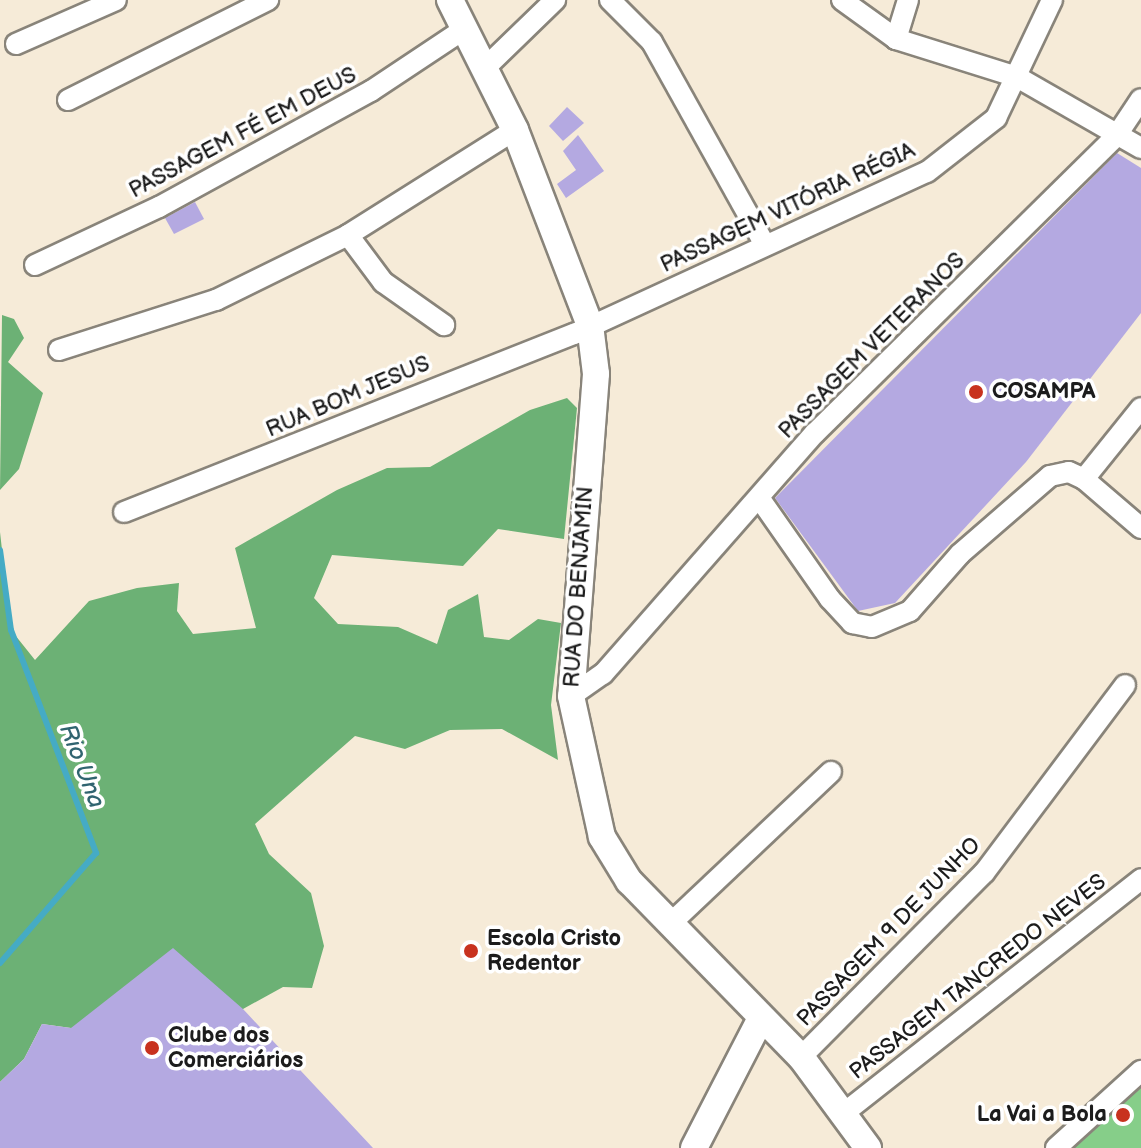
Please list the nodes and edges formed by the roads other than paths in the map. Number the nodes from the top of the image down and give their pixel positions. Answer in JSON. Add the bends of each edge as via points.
{"nodes":[{"id":1,"x":116,"y":0,"type":"edge"},
{"id":2,"x":268,"y":0,"type":"edge"},
{"id":3,"x":450,"y":0,"type":"edge"},
{"id":4,"x":555,"y":0,"type":"edge"},
{"id":5,"x":610,"y":0,"type":"edge"},
{"id":6,"x":842,"y":0,"type":"edge"},
{"id":7,"x":908,"y":0,"type":"edge"},
{"id":8,"x":1052,"y":0,"type":"edge"},
{"id":9,"x":466,"y":28,"type":"junction"},
{"id":10,"x":896,"y":39,"type":"junction"},
{"id":11,"x":16,"y":44,"type":"dead end"},
{"id":12,"x":487,"y":66,"type":"junction"},
{"id":13,"x":1017,"y":77,"type":"junction"},
{"id":14,"x":1141,"y":99,"type":"edge"},
{"id":15,"x":68,"y":100,"type":"dead end"},
{"id":16,"x":515,"y":130,"type":"junction"},
{"id":17,"x":1117,"y":135,"type":"junction"},
{"id":18,"x":1141,"y":148,"type":"edge"},
{"id":19,"x":348,"y":235,"type":"junction"},
{"id":20,"x":764,"y":243,"type":"junction"},
{"id":21,"x":35,"y":265,"type":"dead end"},
{"id":22,"x":444,"y":325,"type":"dead end"},
{"id":23,"x":590,"y":325,"type":"junction"},
{"id":24,"x":59,"y":350,"type":"dead end"},
{"id":25,"x":1141,"y":408,"type":"edge"},
{"id":26,"x":1084,"y":479,"type":"junction"},
{"id":27,"x":760,"y":499,"type":"junction"},
{"id":28,"x":124,"y":512,"type":"dead end"},
{"id":29,"x":1141,"y":528,"type":"edge"},
{"id":30,"x":1125,"y":685,"type":"dead end"},
{"id":31,"x":571,"y":696,"type":"junction"},
{"id":32,"x":831,"y":772,"type":"dead end"},
{"id":33,"x":1141,"y":879,"type":"edge"},
{"id":34,"x":669,"y":925,"type":"junction"},
{"id":35,"x":760,"y":1020,"type":"junction"},
{"id":36,"x":801,"y":1057,"type":"junction"},
{"id":37,"x":1141,"y":1071,"type":"edge"},
{"id":38,"x":844,"y":1113,"type":"junction"},
{"id":39,"x":694,"y":1148,"type":"edge"},
{"id":40,"x":868,"y":1148,"type":"edge"},
{"id":41,"x":1056,"y":1148,"type":"edge"}],
"edges":[{"from":1,"to":11,"type":"street"},
{"from":2,"to":15,"type":"street"},
{"from":3,"to":9,"type":"main road","name":"RUA DO BENJAMIN"},
{"from":4,"to":12,"type":"street"},
{"from":5,"to":20,"type":"street","via":[[652,42]]},
{"from":6,"to":10,"type":"street"},
{"from":7,"to":10,"type":"street"},
{"from":8,"to":13,"type":"street","name":"PASSAGEM VITÓRIA RÉGIA"},
{"from":9,"to":12,"type":"main road","name":"RUA DO BENJAMIN"},
{"from":9,"to":21,"type":"street","name":"PASSAGEM FÉ EM DEUS","via":[[371,91],[159,207]]},
{"from":10,"to":13,"type":"street"},
{"from":12,"to":16,"type":"main road","name":"RUA DO BENJAMIN"},
{"from":13,"to":17,"type":"street"},
{"from":13,"to":20,"type":"street","name":"PASSAGEM VITÓRIA RÉGIA","via":[[996,118],[927,172]]},
{"from":14,"to":17,"type":"street","name":"PASSAGEM VETERANOS"},
{"from":16,"to":19,"type":"street"},
{"from":16,"to":23,"type":"main road","name":"RUA DO BENJAMIN"},
{"from":17,"to":18,"type":"street"},
{"from":17,"to":27,"type":"street","name":"PASSAGEM VETERANOS","via":[[899,346]]},
{"from":19,"to":22,"type":"street","via":[[383,282]]},
{"from":19,"to":24,"type":"street","via":[[165,321]]},
{"from":20,"to":23,"type":"street","name":"PASSAGEM VITÓRIA RÉGIA"},
{"from":23,"to":28,"type":"street","name":"RUA BOM JESUS"},
{"from":23,"to":31,"type":"main road","name":"RUA DO BENJAMIN","via":[[596,374]]},
{"from":25,"to":26,"type":"street"},
{"from":26,"to":27,"type":"street","via":[[1069,472],[1032,487],[910,611],[872,627],[852,623],[830,599]]},
{"from":26,"to":29,"type":"street"},
{"from":27,"to":31,"type":"street","name":"PASSAGEM VETERANOS","via":[[603,674]]},
{"from":30,"to":36,"type":"street","name":"PASSAGEM 9 DE JUNHO","via":[[984,873]]},
{"from":31,"to":34,"type":"main road","name":"RUA DO BENJAMIN","via":[[602,837]]},
{"from":32,"to":34,"type":"street"},
{"from":33,"to":38,"type":"street","name":"PASSAGEM TANCREDO NEVES"},
{"from":34,"to":35,"type":"main road","name":"RUA DO BENJAMIN"},
{"from":35,"to":36,"type":"main road","name":"RUA DO BENJAMIN"},
{"from":35,"to":39,"type":"main road"},
{"from":36,"to":38,"type":"main road","name":"RUA DO BENJAMIN"},
{"from":37,"to":41,"type":"street"},
{"from":38,"to":40,"type":"main road","name":"RUA DO BENJAMIN"}]}
